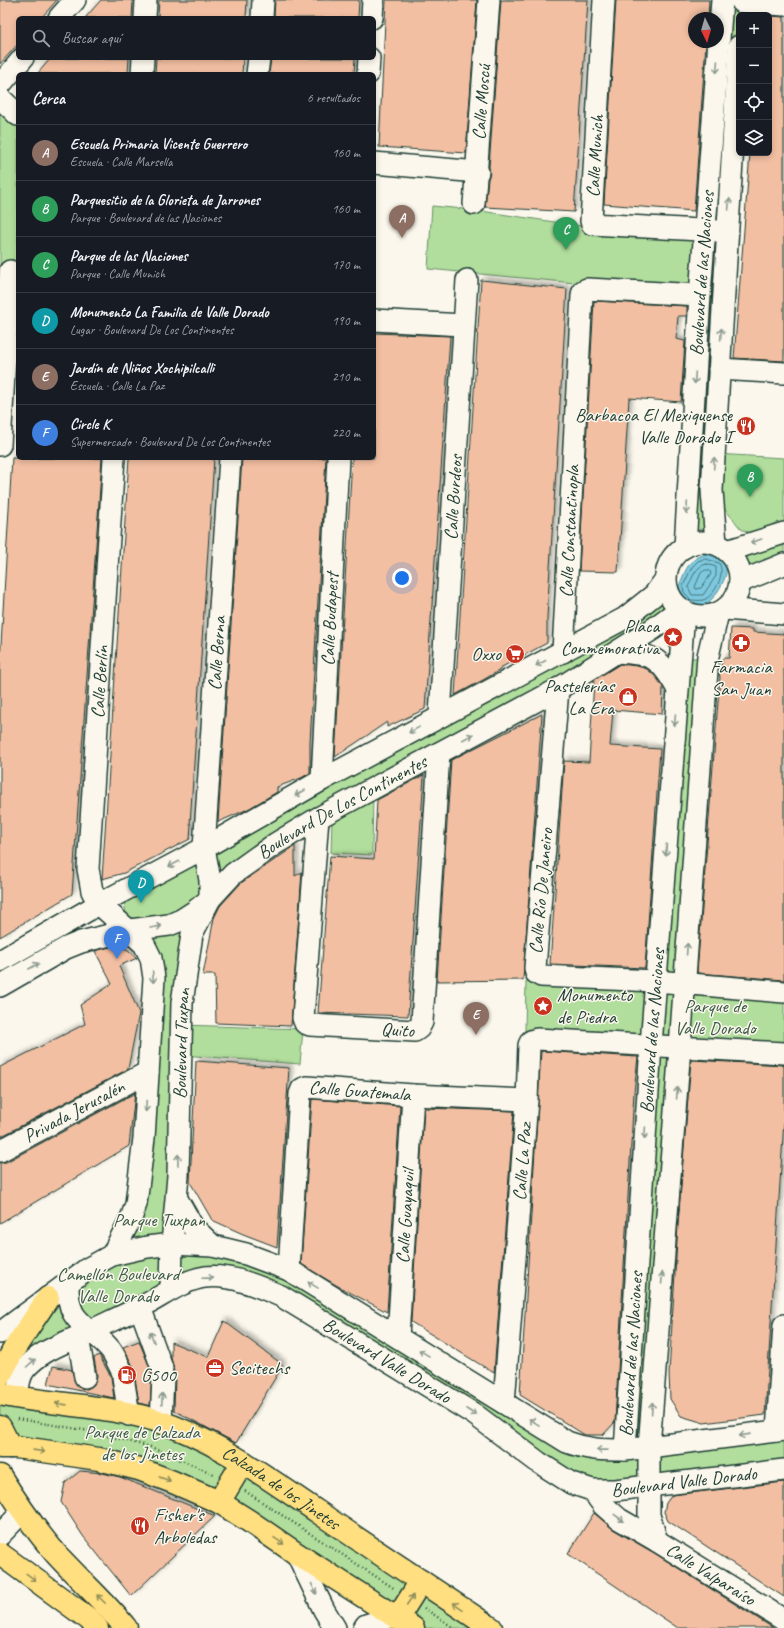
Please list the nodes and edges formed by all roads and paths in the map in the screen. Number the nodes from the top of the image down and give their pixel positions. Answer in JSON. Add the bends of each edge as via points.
{"nodes":[{"id":1,"x":74,"y":0,"type":"edge"},
{"id":2,"x":146,"y":0,"type":"edge"},
{"id":3,"x":263,"y":0,"type":"edge"},
{"id":4,"x":373,"y":0,"type":"edge"},
{"id":5,"x":489,"y":0,"type":"edge"},
{"id":6,"x":604,"y":0,"type":"edge"},
{"id":7,"x":737,"y":4,"type":"edge"},
{"id":8,"x":784,"y":5,"type":"edge"},
{"id":9,"x":61,"y":16,"type":"edge"},
{"id":10,"x":145,"y":16,"type":"edge"},
{"id":11,"x":262,"y":16,"type":"edge"},
{"id":12,"x":372,"y":16,"type":"edge"},
{"id":13,"x":739,"y":48,"type":"edge"},
{"id":14,"x":21,"y":60,"type":"edge"},
{"id":15,"x":143,"y":60,"type":"edge"},
{"id":16,"x":259,"y":60,"type":"edge"},
{"id":17,"x":369,"y":60,"type":"edge"},
{"id":18,"x":142,"y":72,"type":"edge"},
{"id":19,"x":257,"y":72,"type":"edge"},
{"id":20,"x":368,"y":72,"type":"edge"},
{"id":21,"x":0,"y":85,"type":"edge"},
{"id":22,"x":0,"y":98,"type":"edge"},
{"id":23,"x":16,"y":113,"type":"edge"},
{"id":24,"x":376,"y":163,"type":"edge"},
{"id":25,"x":478,"y":172,"type":"junction"},
{"id":26,"x":474,"y":204,"type":"dead end"},
{"id":27,"x":704,"y":230,"type":"junction"},
{"id":28,"x":728,"y":231,"type":"junction"},
{"id":29,"x":9,"y":271,"type":"edge"},
{"id":30,"x":467,"y":280,"type":"dead end"},
{"id":31,"x":700,"y":295,"type":"junction"},
{"id":32,"x":376,"y":320,"type":"edge"},
{"id":33,"x":463,"y":325,"type":"junction"},
{"id":34,"x":719,"y":369,"type":"junction"},
{"id":35,"x":784,"y":373,"type":"edge"},
{"id":36,"x":0,"y":445,"type":"edge"},
{"id":37,"x":114,"y":460,"type":"edge"},
{"id":38,"x":230,"y":460,"type":"edge"},
{"id":39,"x":338,"y":460,"type":"edge"},
{"id":40,"x":784,"y":533,"type":"edge"},
{"id":41,"x":685,"y":547,"type":"junction"},
{"id":42,"x":722,"y":548,"type":"junction"},
{"id":43,"x":784,"y":564,"type":"edge"},
{"id":44,"x":665,"y":580,"type":"junction"},
{"id":45,"x":740,"y":582,"type":"junction"},
{"id":46,"x":682,"y":610,"type":"junction"},
{"id":47,"x":721,"y":611,"type":"junction"},
{"id":48,"x":784,"y":614,"type":"edge"},
{"id":49,"x":563,"y":652,"type":"junction"},
{"id":50,"x":617,"y":652,"type":"junction"},
{"id":51,"x":677,"y":688,"type":"junction"},
{"id":52,"x":558,"y":689,"type":"junction"},
{"id":53,"x":440,"y":715,"type":"junction"},
{"id":54,"x":438,"y":753,"type":"junction"},
{"id":55,"x":322,"y":780,"type":"junction"},
{"id":56,"x":318,"y":818,"type":"junction"},
{"id":57,"x":204,"y":848,"type":"junction"},
{"id":58,"x":210,"y":899,"type":"junction"},
{"id":59,"x":99,"y":904,"type":"junction"},
{"id":60,"x":130,"y":930,"type":"junction"},
{"id":61,"x":0,"y":961,"type":"edge"},
{"id":62,"x":656,"y":981,"type":"junction"},
{"id":63,"x":684,"y":983,"type":"junction"},
{"id":64,"x":0,"y":986,"type":"edge"},
{"id":65,"x":784,"y":992,"type":"edge"},
{"id":66,"x":651,"y":1045,"type":"junction"},
{"id":67,"x":680,"y":1047,"type":"junction"},
{"id":68,"x":784,"y":1053,"type":"edge"},
{"id":69,"x":148,"y":1072,"type":"junction"},
{"id":70,"x":413,"y":1095,"type":"junction"},
{"id":71,"x":527,"y":1100,"type":"junction"},
{"id":72,"x":0,"y":1151,"type":"edge"},
{"id":73,"x":177,"y":1199,"type":"junction"},
{"id":74,"x":172,"y":1244,"type":"junction"},
{"id":75,"x":213,"y":1246,"type":"junction"},
{"id":76,"x":112,"y":1255,"type":"junction"},
{"id":77,"x":289,"y":1270,"type":"junction"},
{"id":78,"x":68,"y":1283,"type":"junction"},
{"id":79,"x":171,"y":1288,"type":"junction"},
{"id":80,"x":48,"y":1298,"type":"junction"},
{"id":81,"x":140,"y":1307,"type":"junction"},
{"id":82,"x":784,"y":1326,"type":"edge"},
{"id":83,"x":1,"y":1331,"type":"edge"},
{"id":84,"x":84,"y":1334,"type":"junction"},
{"id":85,"x":398,"y":1337,"type":"junction"},
{"id":86,"x":0,"y":1376,"type":"edge"},
{"id":87,"x":9,"y":1396,"type":"edge"},
{"id":88,"x":504,"y":1403,"type":"junction"},
{"id":89,"x":88,"y":1407,"type":"junction"},
{"id":90,"x":129,"y":1415,"type":"junction"},
{"id":91,"x":161,"y":1423,"type":"junction"},
{"id":92,"x":0,"y":1427,"type":"edge"},
{"id":93,"x":781,"y":1430,"type":"edge"},
{"id":94,"x":567,"y":1442,"type":"junction"},
{"id":95,"x":5,"y":1447,"type":"edge"},
{"id":96,"x":649,"y":1447,"type":"junction"},
{"id":97,"x":625,"y":1450,"type":"junction"},
{"id":98,"x":243,"y":1462,"type":"junction"},
{"id":99,"x":549,"y":1470,"type":"junction"},
{"id":100,"x":784,"y":1470,"type":"edge"},
{"id":101,"x":0,"y":1476,"type":"edge"},
{"id":102,"x":650,"y":1486,"type":"junction"},
{"id":103,"x":592,"y":1490,"type":"junction"},
{"id":104,"x":219,"y":1502,"type":"junction"},
{"id":105,"x":23,"y":1511,"type":"junction"},
{"id":106,"x":0,"y":1535,"type":"edge"},
{"id":107,"x":657,"y":1541,"type":"junction"},
{"id":108,"x":0,"y":1554,"type":"edge"},
{"id":109,"x":297,"y":1554,"type":"junction"},
{"id":110,"x":421,"y":1581,"type":"junction"},
{"id":111,"x":395,"y":1616,"type":"junction"},
{"id":112,"x":784,"y":1620,"type":"edge"},
{"id":113,"x":97,"y":1628,"type":"edge"},
{"id":114,"x":126,"y":1628,"type":"edge"},
{"id":115,"x":335,"y":1628,"type":"edge"},
{"id":116,"x":364,"y":1628,"type":"edge"},
{"id":117,"x":413,"y":1628,"type":"edge"},
{"id":118,"x":491,"y":1628,"type":"edge"}],
"edges":[{"from":1,"to":9,"type":"street"},
{"from":2,"to":10,"type":"street"},
{"from":3,"to":11,"type":"street"},
{"from":4,"to":12,"type":"street"},
{"from":5,"to":25,"type":"street","name":"Calle Moscú"},
{"from":6,"to":27,"type":"street","name":"Calle Munich","via":[[592,224]]},
{"from":7,"to":8,"type":"street"},
{"from":7,"to":27,"type":"street","name":"Boulevard de las Naciones","one_way":true},
{"from":28,"to":13,"type":"street","name":"Boulevard de las Naciones","one_way":true},
{"from":14,"to":21,"type":"street"},
{"from":15,"to":18,"type":"street"},
{"from":16,"to":19,"type":"street"},
{"from":17,"to":20,"type":"street"},
{"from":22,"to":23,"type":"street"},
{"from":24,"to":25,"type":"street"},
{"from":25,"to":26,"type":"street","name":"Calle Moscú"},
{"from":27,"to":28,"type":"street","name":"Calle Munich"},
{"from":27,"to":31,"type":"street","name":"Boulevard de las Naciones"},
{"from":34,"to":28,"type":"street","name":"Boulevard de las Naciones","one_way":true},
{"from":29,"to":36,"type":"street"},
{"from":30,"to":33,"type":"street","name":"Calle Burdeos"},
{"from":31,"to":41,"type":"street","name":"Boulevard de las Naciones","one_way":true},
{"from":31,"to":49,"type":"street","name":"Calle Constantinopla","via":[[588,289],[583,291]]},
{"from":32,"to":33,"type":"street"},
{"from":33,"to":53,"type":"street","name":"Calle Burdeos"},
{"from":34,"to":35,"type":"street"},
{"from":42,"to":34,"type":"street","name":"Boulevard de las Naciones","one_way":true,"via":[[712,490]]},
{"from":37,"to":59,"type":"street","name":"Calle Berlín","via":[[88,869],[92,891]]},
{"from":38,"to":57,"type":"street","name":"Calle Berna"},
{"from":39,"to":55,"type":"street","name":"Calle Budapest"},
{"from":40,"to":42,"type":"street","one_way":true},
{"from":41,"to":42,"type":"street","via":[[706,542]]},
{"from":41,"to":44,"type":"street","via":[[670,560]]},
{"from":42,"to":45,"type":"street","via":[[735,560]]},
{"from":43,"to":45,"type":"street"},
{"from":44,"to":46,"type":"street","via":[[669,596]]},
{"from":44,"to":49,"type":"street","name":"Boulevard De Los Continentes","via":[[654,594],[625,618]]},
{"from":45,"to":47,"type":"street","via":[[736,597]]},
{"from":46,"to":47,"type":"street","via":[[695,616],[707,616]]},
{"from":46,"to":50,"type":"street","name":"Boulevard De Los Continentes"},
{"from":46,"to":51,"type":"street","name":"Boulevard de las Naciones"},
{"from":47,"to":48,"type":"street"},
{"from":63,"to":47,"type":"street","name":"Boulevard de las Naciones","one_way":true,"via":[[708,656]]},
{"from":49,"to":53,"type":"street","name":"Boulevard De Los Continentes","one_way":true},
{"from":50,"to":51,"type":"street","via":[[652,657],[661,663]]},
{"from":50,"to":52,"type":"street","name":"Boulevard De Los Continentes"},
{"from":51,"to":62,"type":"street","name":"Boulevard de las Naciones","one_way":true},
{"from":54,"to":52,"type":"street","name":"Boulevard De Los Continentes","one_way":true},
{"from":52,"to":62,"type":"street","name":"Calle Río De Janeiro","via":[[536,973],[541,976]]},
{"from":53,"to":55,"type":"street","name":"Boulevard De Los Continentes","one_way":true},
{"from":54,"to":56,"type":"street","name":"Boulevard De Los Continentes"},
{"from":54,"to":56,"type":"street","name":"Quito","via":[[422,1022],[415,1031],[304,1023]]},
{"from":55,"to":57,"type":"street","name":"Boulevard De Los Continentes","one_way":true},
{"from":56,"to":58,"type":"street","name":"Boulevard De Los Continentes","via":[[233,874]]},
{"from":57,"to":58,"type":"street","name":"Boulevard Tuxpan","via":[[210,880]]},
{"from":57,"to":59,"type":"street","name":"Boulevard De Los Continentes","one_way":true},
{"from":60,"to":58,"type":"street","name":"Boulevard De Los Continentes","one_way":true,"via":[[169,925],[191,914]]},
{"from":73,"to":58,"type":"street","name":"Boulevard Tuxpan","one_way":true,"via":[[182,1003],[192,934]]},
{"from":59,"to":60,"type":"street","name":"Boulevard Tuxpan"},
{"from":59,"to":61,"type":"street","name":"Boulevard De Los Continentes"},
{"from":64,"to":60,"type":"street","name":"Boulevard De Los Continentes","one_way":true,"via":[[66,948]]},
{"from":60,"to":69,"type":"street","name":"Boulevard Tuxpan","one_way":true,"via":[[144,944],[151,958],[154,978]]},
{"from":62,"to":63,"type":"street"},
{"from":62,"to":66,"type":"street","name":"Boulevard de las Naciones"},
{"from":63,"to":65,"type":"street"},
{"from":63,"to":67,"type":"street","name":"Boulevard de las Naciones"},
{"from":66,"to":67,"type":"street"},
{"from":66,"to":71,"type":"street","name":"Calle La Paz","via":[[537,1039],[532,1041],[529,1045]]},
{"from":66,"to":97,"type":"street","name":"Boulevard de las Naciones","one_way":true},
{"from":67,"to":68,"type":"street"},
{"from":96,"to":67,"type":"street","name":"Boulevard de las Naciones","one_way":true},
{"from":69,"to":72,"type":"street","name":"Privada Jerusalén"},
{"from":69,"to":76,"type":"street","name":"Boulevard Tuxpan","one_way":true,"via":[[144,1138],[135,1209]]},
{"from":70,"to":71,"type":"street","name":"Calle Guatemala"},
{"from":70,"to":77,"type":"street","name":"Calle Guatemala","via":[[307,1087],[302,1089]]},
{"from":70,"to":85,"type":"street","name":"Calle Guayaquil"},
{"from":71,"to":88,"type":"street","name":"Calle La Paz"},
{"from":73,"to":74,"type":"street","name":"Boulevard Tuxpan"},
{"from":73,"to":75,"type":"street","via":[[193,1227]]},
{"from":74,"to":75,"type":"street","name":"Boulevard Valle Dorado"},
{"from":74,"to":76,"type":"street","name":"Boulevard Valle Dorado"},
{"from":74,"to":79,"type":"street","name":"Boulevard Tuxpan"},
{"from":75,"to":77,"type":"street","name":"Boulevard Valle Dorado","via":[[246,1254]]},
{"from":76,"to":78,"type":"street","name":"Boulevard Valle Dorado"},
{"from":85,"to":77,"type":"street","name":"Boulevard Valle Dorado","one_way":true},
{"from":78,"to":80,"type":"street","name":"Boulevard Valle Dorado"},
{"from":78,"to":84,"type":"street","via":[[70,1306],[74,1316],[82,1324]]},
{"from":79,"to":81,"type":"street","name":"Boulevard Valle Dorado"},
{"from":79,"to":99,"type":"street","name":"Boulevard Valle Dorado","one_way":true,"via":[[190,1280],[207,1277],[252,1284],[281,1296],[474,1414]]},
{"from":80,"to":83,"type":"street","name":"Boulevard Valle Dorado"},
{"from":80,"to":86,"type":"main road","via":[[14,1349]]},
{"from":81,"to":84,"type":"street","name":"Boulevard Valle Dorado"},
{"from":91,"to":81,"type":"street","one_way":true,"via":[[162,1372]]},
{"from":82,"to":93,"type":"street"},
{"from":87,"to":84,"type":"street","name":"Boulevard Valle Dorado","one_way":true,"via":[[24,1370],[43,1353]]},
{"from":84,"to":89,"type":"street"},
{"from":84,"to":90,"type":"street","via":[[111,1350],[123,1374]]},
{"from":88,"to":85,"type":"street","name":"Boulevard Valle Dorado","one_way":true},
{"from":89,"to":87,"type":"main road","name":"Calzada de los Jinetes","one_way":true},
{"from":94,"to":88,"type":"street","name":"Boulevard Valle Dorado","one_way":true},
{"from":89,"to":90,"type":"main road","name":"Calzada de los Jinetes"},
{"from":90,"to":91,"type":"main road","name":"Calzada de los Jinetes"},
{"from":91,"to":98,"type":"main road","name":"Calzada de los Jinetes"},
{"from":92,"to":95,"type":"main road"},
{"from":93,"to":96,"type":"street","name":"Boulevard Valle Dorado","one_way":true},
{"from":97,"to":94,"type":"street","name":"Boulevard Valle Dorado","one_way":true,"via":[[582,1448]]},
{"from":94,"to":99,"type":"street"},
{"from":95,"to":104,"type":"main road","one_way":true,"via":[[99,1459],[139,1469]]},
{"from":96,"to":97,"type":"street","name":"Boulevard Valle Dorado"},
{"from":96,"to":102,"type":"street","name":"Boulevard de las Naciones"},
{"from":98,"to":104,"type":"main road"},
{"from":98,"to":110,"type":"main road","name":"Calzada de los Jinetes"},
{"from":99,"to":103,"type":"street","name":"Boulevard Valle Dorado","via":[[571,1483]]},
{"from":100,"to":102,"type":"street","name":"Boulevard Valle Dorado"},
{"from":101,"to":105,"type":"main road"},
{"from":102,"to":103,"type":"street","name":"Boulevard Valle Dorado"},
{"from":102,"to":107,"type":"street","name":"Calle Valparaíso","via":[[649,1515]]},
{"from":103,"to":107,"type":"street","name":"Calle Valparaíso","one_way":true,"via":[[603,1505],[619,1519]]},
{"from":104,"to":109,"type":"main road","one_way":true},
{"from":105,"to":106,"type":"street"},
{"from":114,"to":105,"type":"main road","one_way":true,"via":[[57,1555]]},
{"from":107,"to":112,"type":"street","name":"Calle Valparaíso"},
{"from":108,"to":113,"type":"main road","one_way":true,"via":[[89,1619]]},
{"from":109,"to":111,"type":"main road"},
{"from":109,"to":115,"type":"street","one_way":true},
{"from":111,"to":110,"type":"main road","one_way":true,"via":[[404,1608]]},
{"from":118,"to":110,"type":"main road","name":"Calzada de los Jinetes","one_way":true},
{"from":111,"to":116,"type":"street","via":[[366,1625]]},
{"from":111,"to":117,"type":"main road"}]}
